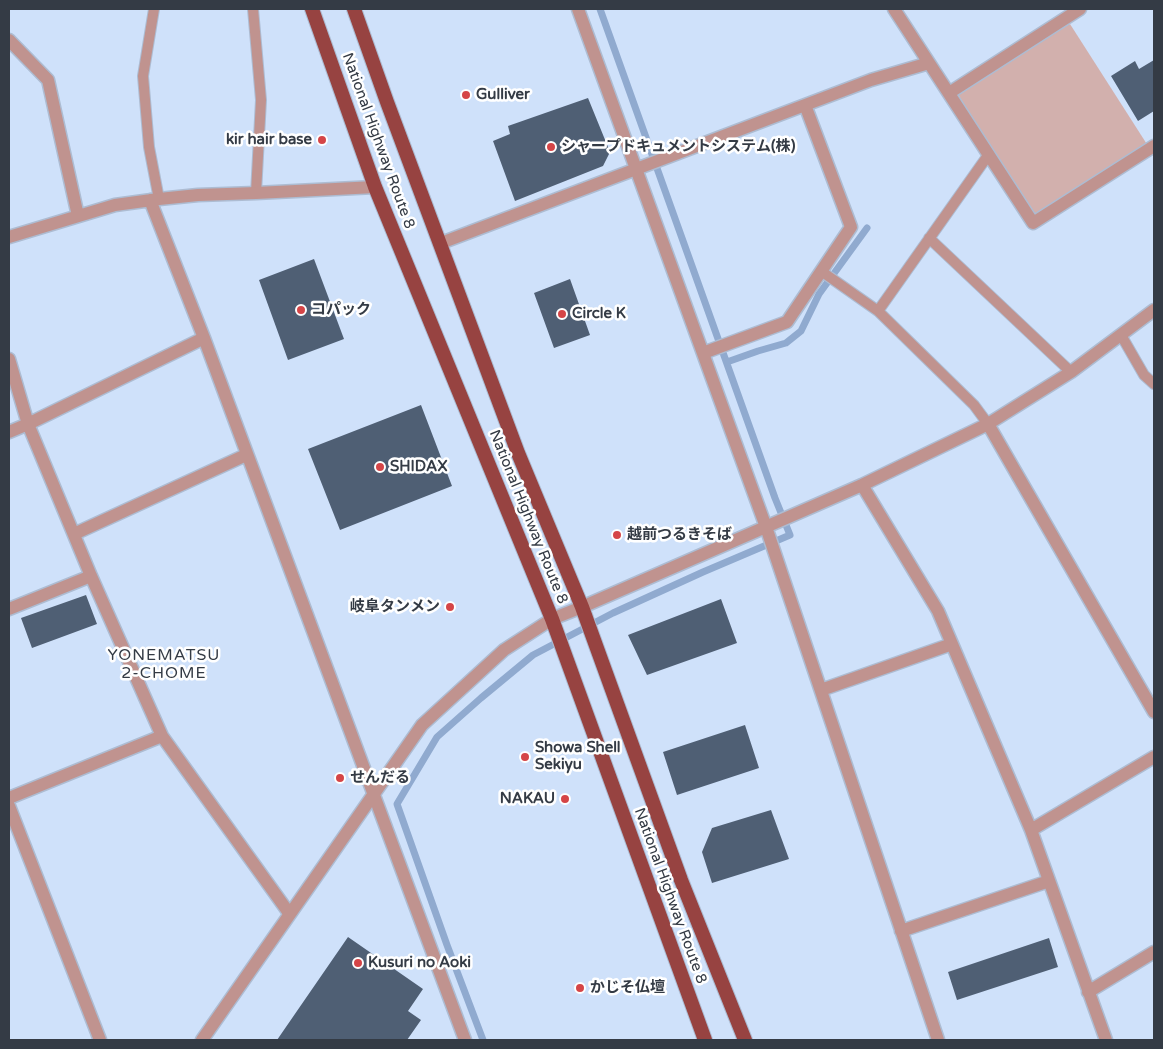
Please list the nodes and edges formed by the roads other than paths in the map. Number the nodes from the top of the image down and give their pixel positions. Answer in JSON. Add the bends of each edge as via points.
{"nodes":[{"id":1,"x":154,"y":9,"type":"edge"},
{"id":2,"x":253,"y":9,"type":"edge"},
{"id":3,"x":312,"y":9,"type":"edge"},
{"id":4,"x":354,"y":9,"type":"edge"},
{"id":5,"x":578,"y":9,"type":"edge"},
{"id":6,"x":894,"y":9,"type":"edge"},
{"id":7,"x":1080,"y":9,"type":"edge"},
{"id":8,"x":9,"y":40,"type":"edge"},
{"id":9,"x":929,"y":63,"type":"junction"},
{"id":10,"x":949,"y":93,"type":"junction"},
{"id":11,"x":806,"y":105,"type":"junction"},
{"id":12,"x":1153,"y":150,"type":"edge"},
{"id":13,"x":988,"y":154,"type":"junction"},
{"id":14,"x":637,"y":169,"type":"junction"},
{"id":15,"x":375,"y":187,"type":"junction"},
{"id":16,"x":256,"y":193,"type":"junction"},
{"id":17,"x":154,"y":199,"type":"junction"},
{"id":18,"x":78,"y":216,"type":"junction"},
{"id":19,"x":9,"y":237,"type":"edge"},
{"id":20,"x":929,"y":238,"type":"junction"},
{"id":21,"x":441,"y":243,"type":"junction"},
{"id":22,"x":821,"y":271,"type":"junction"},
{"id":23,"x":1154,"y":310,"type":"edge"},
{"id":24,"x":878,"y":311,"type":"junction"},
{"id":25,"x":1120,"y":335,"type":"junction"},
{"id":26,"x":204,"y":338,"type":"junction"},
{"id":27,"x":703,"y":353,"type":"junction"},
{"id":28,"x":9,"y":359,"type":"edge"},
{"id":29,"x":1071,"y":372,"type":"junction"},
{"id":30,"x":1154,"y":384,"type":"edge"},
{"id":31,"x":28,"y":424,"type":"junction"},
{"id":32,"x":988,"y":424,"type":"junction"},
{"id":33,"x":9,"y":432,"type":"edge"},
{"id":34,"x":246,"y":455,"type":"junction"},
{"id":35,"x":862,"y":485,"type":"junction"},
{"id":36,"x":766,"y":527,"type":"junction"},
{"id":37,"x":74,"y":534,"type":"junction"},
{"id":38,"x":91,"y":576,"type":"junction"},
{"id":39,"x":582,"y":607,"type":"junction"},
{"id":40,"x":9,"y":609,"type":"edge"},
{"id":41,"x":552,"y":619,"type":"junction"},
{"id":42,"x":952,"y":644,"type":"junction"},
{"id":43,"x":821,"y":690,"type":"junction"},
{"id":44,"x":1154,"y":712,"type":"edge"},
{"id":45,"x":162,"y":736,"type":"junction"},
{"id":46,"x":1154,"y":758,"type":"edge"},
{"id":47,"x":373,"y":795,"type":"junction"},
{"id":48,"x":9,"y":798,"type":"edge"},
{"id":49,"x":9,"y":806,"type":"edge"},
{"id":50,"x":1031,"y":830,"type":"junction"},
{"id":51,"x":1049,"y":881,"type":"junction"},
{"id":52,"x":289,"y":914,"type":"junction"},
{"id":53,"x":901,"y":931,"type":"junction"},
{"id":54,"x":1154,"y":952,"type":"edge"},
{"id":55,"x":1088,"y":992,"type":"junction"},
{"id":56,"x":100,"y":1040,"type":"edge"},
{"id":57,"x":202,"y":1040,"type":"edge"},
{"id":58,"x":465,"y":1040,"type":"edge"},
{"id":59,"x":705,"y":1040,"type":"edge"},
{"id":60,"x":745,"y":1040,"type":"edge"},
{"id":61,"x":938,"y":1040,"type":"edge"},
{"id":62,"x":1106,"y":1040,"type":"edge"}],
"edges":[{"from":1,"to":17,"type":"lane","via":[[143,76]]},
{"from":2,"to":16,"type":"lane","via":[[261,100]]},
{"from":3,"to":15,"type":"highway","name":"National Highway Route 8"},
{"from":4,"to":21,"type":"highway","name":"National Highway Route 8"},
{"from":5,"to":14,"type":"street"},
{"from":6,"to":9,"type":"street"},
{"from":7,"to":10,"type":"street"},
{"from":8,"to":18,"type":"street","via":[[48,80]]},
{"from":9,"to":10,"type":"street"},
{"from":9,"to":11,"type":"street","via":[[871,80]]},
{"from":10,"to":13,"type":"street"},
{"from":11,"to":14,"type":"street"},
{"from":11,"to":22,"type":"street","via":[[851,227]]},
{"from":12,"to":13,"type":"street","via":[[1033,222]]},
{"from":13,"to":20,"type":"lane"},
{"from":14,"to":21,"type":"street"},
{"from":14,"to":27,"type":"street"},
{"from":15,"to":16,"type":"street"},
{"from":15,"to":41,"type":"highway","name":"National Highway Route 8"},
{"from":16,"to":17,"type":"street"},
{"from":17,"to":18,"type":"street"},
{"from":17,"to":26,"type":"street"},
{"from":18,"to":19,"type":"street"},
{"from":20,"to":24,"type":"lane"},
{"from":20,"to":29,"type":"lane"},
{"from":21,"to":39,"type":"highway","name":"National Highway Route 8","via":[[518,452]]},
{"from":22,"to":24,"type":"lane"},
{"from":22,"to":27,"type":"street","via":[[787,322]]},
{"from":23,"to":25,"type":"street"},
{"from":24,"to":32,"type":"lane","via":[[974,405]]},
{"from":25,"to":29,"type":"street"},
{"from":25,"to":30,"type":"lane","via":[[1144,375]]},
{"from":26,"to":31,"type":"street"},
{"from":26,"to":34,"type":"street"},
{"from":27,"to":36,"type":"street"},
{"from":28,"to":31,"type":"street"},
{"from":29,"to":32,"type":"street"},
{"from":31,"to":33,"type":"street"},
{"from":31,"to":37,"type":"street"},
{"from":32,"to":35,"type":"street"},
{"from":32,"to":44,"type":"street"},
{"from":34,"to":37,"type":"street"},
{"from":34,"to":47,"type":"street"},
{"from":35,"to":36,"type":"street"},
{"from":35,"to":42,"type":"street","via":[[938,611]]},
{"from":36,"to":39,"type":"street"},
{"from":36,"to":43,"type":"street"},
{"from":37,"to":38,"type":"street"},
{"from":38,"to":40,"type":"street"},
{"from":38,"to":45,"type":"street"},
{"from":39,"to":41,"type":"street"},
{"from":39,"to":60,"type":"highway","name":"National Highway Route 8","via":[[681,880]]},
{"from":41,"to":47,"type":"street","via":[[504,650],[422,724]]},
{"from":41,"to":59,"type":"highway","name":"National Highway Route 8"},
{"from":42,"to":43,"type":"street"},
{"from":42,"to":50,"type":"street"},
{"from":43,"to":53,"type":"street"},
{"from":45,"to":48,"type":"street"},
{"from":45,"to":52,"type":"street"},
{"from":46,"to":50,"type":"street"},
{"from":47,"to":52,"type":"street"},
{"from":47,"to":58,"type":"street"},
{"from":49,"to":56,"type":"street"},
{"from":50,"to":51,"type":"street"},
{"from":51,"to":53,"type":"street"},
{"from":51,"to":55,"type":"street"},
{"from":52,"to":57,"type":"street"},
{"from":53,"to":61,"type":"street"},
{"from":54,"to":55,"type":"street"},
{"from":55,"to":62,"type":"street"}]}
